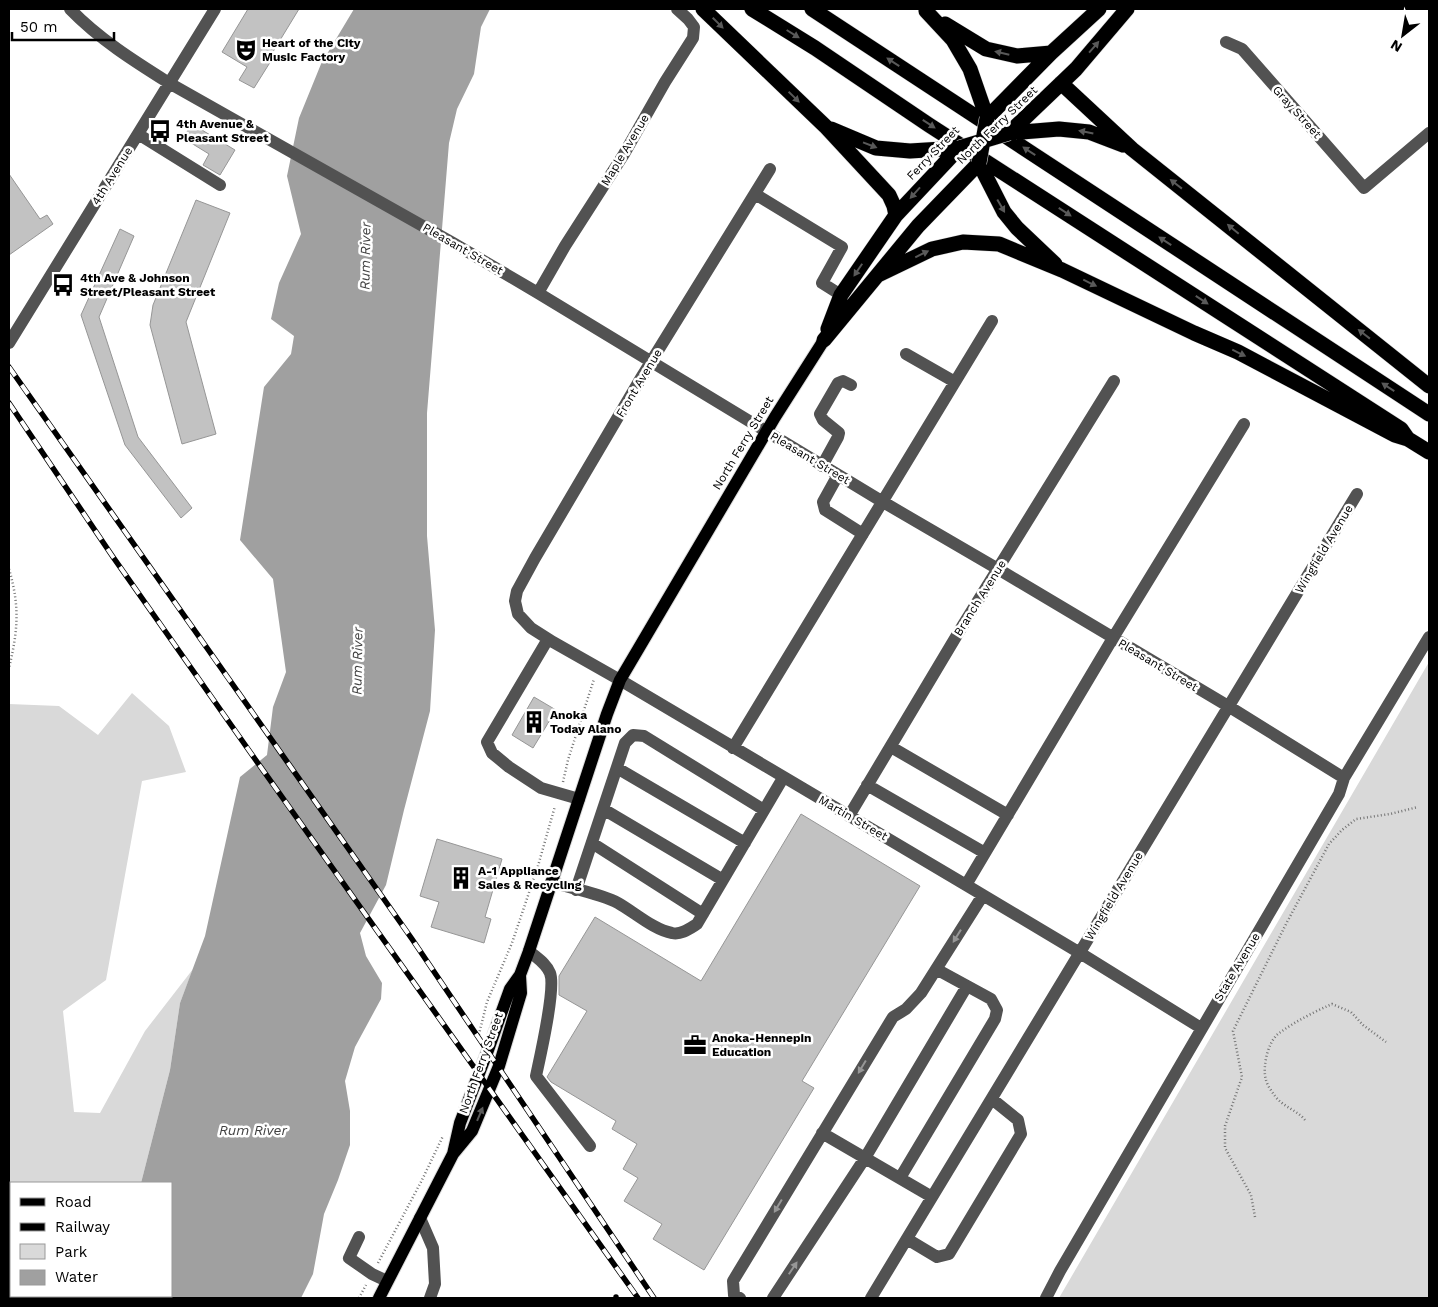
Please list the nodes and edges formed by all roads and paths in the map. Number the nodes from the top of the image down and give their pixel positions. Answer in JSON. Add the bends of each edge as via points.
{"nodes":[{"id":1,"x":70,"y":9,"type":"edge"},
{"id":2,"x":215,"y":9,"type":"edge"},
{"id":3,"x":677,"y":9,"type":"edge"},
{"id":4,"x":703,"y":9,"type":"edge"},
{"id":5,"x":752,"y":9,"type":"edge"},
{"id":6,"x":812,"y":9,"type":"edge"},
{"id":7,"x":1096,"y":9,"type":"edge"},
{"id":8,"x":1126,"y":9,"type":"edge"},
{"id":9,"x":923,"y":10,"type":"edge"},
{"id":10,"x":1226,"y":42,"type":"dead end"},
{"id":11,"x":1050,"y":53,"type":"junction"},
{"id":12,"x":169,"y":82,"type":"junction"},
{"id":13,"x":1061,"y":83,"type":"junction"},
{"id":14,"x":987,"y":118,"type":"junction"},
{"id":15,"x":825,"y":126,"type":"junction"},
{"id":16,"x":1009,"y":133,"type":"junction"},
{"id":17,"x":1429,"y":133,"type":"edge"},
{"id":18,"x":138,"y":134,"type":"junction"},
{"id":19,"x":983,"y":141,"type":"junction"},
{"id":20,"x":959,"y":148,"type":"junction"},
{"id":21,"x":1132,"y":148,"type":"junction"},
{"id":22,"x":979,"y":163,"type":"junction"},
{"id":23,"x":770,"y":169,"type":"dead end"},
{"id":24,"x":220,"y":185,"type":"dead end"},
{"id":25,"x":754,"y":194,"type":"junction"},
{"id":26,"x":896,"y":215,"type":"junction"},
{"id":27,"x":1062,"y":270,"type":"junction"},
{"id":28,"x":878,"y":275,"type":"junction"},
{"id":29,"x":538,"y":293,"type":"junction"},
{"id":30,"x":841,"y":295,"type":"junction"},
{"id":31,"x":992,"y":321,"type":"dead end"},
{"id":32,"x":824,"y":340,"type":"junction"},
{"id":33,"x":9,"y":343,"type":"edge"},
{"id":34,"x":906,"y":354,"type":"dead end"},
{"id":35,"x":652,"y":361,"type":"junction"},
{"id":36,"x":1114,"y":381,"type":"dead end"},
{"id":37,"x":955,"y":382,"type":"junction"},
{"id":38,"x":851,"y":386,"type":"dead end"},
{"id":39,"x":1429,"y":386,"type":"edge"},
{"id":40,"x":1429,"y":414,"type":"edge"},
{"id":41,"x":1244,"y":424,"type":"dead end"},
{"id":42,"x":766,"y":432,"type":"junction"},
{"id":43,"x":1408,"y":439,"type":"junction"},
{"id":44,"x":1429,"y":452,"type":"edge"},
{"id":45,"x":822,"y":466,"type":"junction"},
{"id":46,"x":838,"y":475,"type":"junction"},
{"id":47,"x":1357,"y":494,"type":"dead end"},
{"id":48,"x":883,"y":502,"type":"junction"},
{"id":49,"x":863,"y":534,"type":"junction"},
{"id":50,"x":9,"y":569,"type":"edge"},
{"id":51,"x":998,"y":569,"type":"junction"},
{"id":52,"x":514,"y":601,"type":"joint"},
{"id":53,"x":1429,"y":637,"type":"edge"},
{"id":54,"x":1113,"y":638,"type":"junction"},
{"id":55,"x":548,"y":639,"type":"junction"},
{"id":56,"x":9,"y":668,"type":"edge"},
{"id":57,"x":620,"y":680,"type":"junction"},
{"id":58,"x":1228,"y":706,"type":"junction"},
{"id":59,"x":891,"y":747,"type":"junction"},
{"id":60,"x":733,"y":748,"type":"junction"},
{"id":61,"x":617,"y":768,"type":"junction"},
{"id":62,"x":783,"y":778,"type":"junction"},
{"id":63,"x":1344,"y":778,"type":"junction"},
{"id":64,"x":867,"y":786,"type":"junction"},
{"id":65,"x":560,"y":794,"type":"junction"},
{"id":66,"x":579,"y":799,"type":"junction"},
{"id":67,"x":1418,"y":807,"type":"dead end"},
{"id":68,"x":603,"y":809,"type":"junction"},
{"id":69,"x":764,"y":810,"type":"junction"},
{"id":70,"x":1008,"y":815,"type":"junction"},
{"id":71,"x":849,"y":816,"type":"junction"},
{"id":72,"x":592,"y":843,"type":"junction"},
{"id":73,"x":745,"y":843,"type":"junction"},
{"id":74,"x":985,"y":853,"type":"junction"},
{"id":75,"x":723,"y":880,"type":"junction"},
{"id":76,"x":551,"y":882,"type":"junction"},
{"id":77,"x":966,"y":885,"type":"junction"},
{"id":78,"x":576,"y":890,"type":"junction"},
{"id":79,"x":983,"y":895,"type":"junction"},
{"id":80,"x":703,"y":914,"type":"junction"},
{"id":81,"x":529,"y":951,"type":"junction"},
{"id":82,"x":1080,"y":953,"type":"junction"},
{"id":83,"x":936,"y":969,"type":"junction"},
{"id":84,"x":967,"y":986,"type":"junction"},
{"id":85,"x":1201,"y":1028,"type":"junction"},
{"id":86,"x":477,"y":1042,"type":"dead end"},
{"id":87,"x":1386,"y":1042,"type":"dead end"},
{"id":88,"x":992,"y":1099,"type":"junction"},
{"id":89,"x":1305,"y":1120,"type":"dead end"},
{"id":90,"x":446,"y":1128,"type":"dead end"},
{"id":91,"x":822,"y":1133,"type":"junction"},
{"id":92,"x":590,"y":1146,"type":"dead end"},
{"id":93,"x":865,"y":1158,"type":"junction"},
{"id":94,"x":900,"y":1178,"type":"junction"},
{"id":95,"x":932,"y":1197,"type":"junction"},
{"id":96,"x":1255,"y":1217,"type":"dead end"},
{"id":97,"x":420,"y":1218,"type":"junction"},
{"id":98,"x":359,"y":1237,"type":"dead end"},
{"id":99,"x":906,"y":1239,"type":"junction"},
{"id":100,"x":372,"y":1274,"type":"junction"},
{"id":101,"x":387,"y":1281,"type":"junction"},
{"id":102,"x":359,"y":1298,"type":"edge"},
{"id":103,"x":379,"y":1298,"type":"edge"},
{"id":104,"x":430,"y":1298,"type":"edge"},
{"id":105,"x":740,"y":1298,"type":"edge"},
{"id":106,"x":773,"y":1298,"type":"edge"},
{"id":107,"x":871,"y":1298,"type":"edge"},
{"id":108,"x":1046,"y":1298,"type":"edge"}],
"edges":[{"from":1,"to":12,"type":"street","name":"Pleasant Street","via":[[98,35]]},
{"from":2,"to":12,"type":"street","name":"4th Avenue"},
{"from":3,"to":29,"type":"street","name":"Maple Avenue","via":[[694,27],[693,38]]},
{"from":4,"to":15,"type":"highway","one_way":true},
{"from":5,"to":43,"type":"highway","one_way":true,"via":[[1401,429]]},
{"from":40,"to":6,"type":"highway","one_way":true},
{"from":7,"to":11,"type":"highway","name":"Ferry Street"},
{"from":13,"to":8,"type":"highway","name":"North Ferry Street","one_way":true},
{"from":11,"to":9,"type":"highway","one_way":true,"via":[[1017,56],[986,49]]},
{"from":9,"to":14,"type":"highway","via":[[953,40],[970,69]]},
{"from":10,"to":17,"type":"street","name":"Gray Street","via":[[1242,49],[1364,188]]},
{"from":11,"to":14,"type":"highway","name":"Ferry Street"},
{"from":12,"to":18,"type":"street","name":"4th Avenue"},
{"from":12,"to":29,"type":"street","name":"Pleasant Street"},
{"from":13,"to":16,"type":"highway","name":"North Ferry Street"},
{"from":13,"to":21,"type":"highway"},
{"from":14,"to":19,"type":"highway","bridge":true},
{"from":14,"to":20,"type":"highway","name":"Ferry Street","bridge":true},
{"from":15,"to":20,"type":"highway","one_way":true,"via":[[876,148],[910,151]]},
{"from":15,"to":26,"type":"highway","via":[[889,195]]},
{"from":16,"to":19,"type":"highway","bridge":true},
{"from":21,"to":16,"type":"highway","one_way":true,"via":[[1088,132],[1059,129]]},
{"from":16,"to":22,"type":"highway","name":"North Ferry Street","bridge":true},
{"from":18,"to":24,"type":"street"},
{"from":18,"to":33,"type":"street","name":"4th Avenue"},
{"from":19,"to":20,"type":"highway","bridge":true},
{"from":19,"to":22,"type":"highway","bridge":true},
{"from":20,"to":26,"type":"highway","name":"Ferry Street","one_way":true},
{"from":39,"to":21,"type":"highway","one_way":true},
{"from":22,"to":27,"type":"highway","one_way":true,"via":[[1004,212]]},
{"from":22,"to":28,"type":"highway","name":"North Ferry Street","via":[[918,226]]},
{"from":23,"to":25,"type":"street","name":"Front Avenue"},
{"from":25,"to":30,"type":"street","via":[[842,247],[822,283]]},
{"from":25,"to":35,"type":"street","name":"Front Avenue"},
{"from":26,"to":30,"type":"highway","name":"Ferry Street","one_way":true},
{"from":28,"to":27,"type":"highway","one_way":true,"via":[[932,249],[964,242],[999,244]]},
{"from":27,"to":43,"type":"highway","one_way":true,"via":[[1238,352],[1395,436]]},
{"from":28,"to":32,"type":"highway","name":"North Ferry Street"},
{"from":29,"to":35,"type":"street","name":"Pleasant Street"},
{"from":30,"to":32,"type":"highway","name":"Ferry Street"},
{"from":31,"to":37,"type":"street"},
{"from":32,"to":42,"type":"main road","name":"North Ferry Street"},
{"from":34,"to":37,"type":"street"},
{"from":35,"to":42,"type":"street","name":"Pleasant Street"},
{"from":35,"to":52,"type":"street","name":"Front Avenue","via":[[534,558]]},
{"from":36,"to":51,"type":"street","name":"Branch Avenue"},
{"from":37,"to":48,"type":"street"},
{"from":38,"to":45,"type":"street","via":[[843,381],[838,383],[820,414],[839,433]]},
{"from":41,"to":54,"type":"street"},
{"from":42,"to":45,"type":"street","name":"Pleasant Street"},
{"from":42,"to":57,"type":"main road","name":"North Ferry Street"},
{"from":43,"to":44,"type":"highway"},
{"from":45,"to":46,"type":"street","name":"Pleasant Street"},
{"from":46,"to":48,"type":"street","name":"Pleasant Street"},
{"from":46,"to":49,"type":"street","via":[[823,502],[824,510]]},
{"from":47,"to":58,"type":"street","name":"Wingfield Avenue"},
{"from":48,"to":49,"type":"street"},
{"from":48,"to":51,"type":"street","name":"Pleasant Street"},
{"from":49,"to":60,"type":"street"},
{"from":50,"to":56,"type":"path","via":[[17,618]]},
{"from":51,"to":54,"type":"street","name":"Pleasant Street"},
{"from":51,"to":59,"type":"street","name":"Branch Avenue"},
{"from":52,"to":55,"type":"street","name":"Martin Street","via":[[518,614]]},
{"from":53,"to":63,"type":"street","name":"State Avenue"},
{"from":54,"to":58,"type":"street","name":"Pleasant Street"},
{"from":54,"to":70,"type":"street"},
{"from":55,"to":57,"type":"street","name":"Martin Street"},
{"from":55,"to":65,"type":"street","via":[[486,742],[492,753],[509,767],[542,788]]},
{"from":57,"to":60,"type":"street","name":"Martin Street"},
{"from":57,"to":65,"type":"path","via":[[594,679]]},
{"from":57,"to":66,"type":"main road","name":"North Ferry Street"},
{"from":58,"to":63,"type":"street","name":"Pleasant Street"},
{"from":58,"to":82,"type":"street","name":"Wingfield Avenue"},
{"from":59,"to":64,"type":"street","name":"Branch Avenue"},
{"from":59,"to":70,"type":"street"},
{"from":60,"to":62,"type":"street","name":"Martin Street"},
{"from":61,"to":68,"type":"street"},
{"from":61,"to":69,"type":"street","via":[[625,743],[633,735],[644,736]]},
{"from":61,"to":73,"type":"street"},
{"from":62,"to":69,"type":"street"},
{"from":62,"to":71,"type":"street","name":"Martin Street"},
{"from":63,"to":85,"type":"street","name":"State Avenue","via":[[1339,794]]},
{"from":64,"to":71,"type":"street","name":"Branch Avenue"},
{"from":64,"to":74,"type":"street"},
{"from":65,"to":66,"type":"street"},
{"from":65,"to":86,"type":"path","via":[[512,943],[487,1002]]},
{"from":66,"to":76,"type":"main road","name":"North Ferry Street"},
{"from":67,"to":96,"type":"path","via":[[1356,819],[1329,844],[1233,1031],[1242,1077],[1225,1126],[1225,1148],[1251,1195]]},
{"from":68,"to":72,"type":"street"},
{"from":68,"to":75,"type":"street"},
{"from":69,"to":73,"type":"street"},
{"from":70,"to":74,"type":"street"},
{"from":71,"to":77,"type":"street","name":"Martin Street"},
{"from":72,"to":78,"type":"street"},
{"from":72,"to":80,"type":"street"},
{"from":73,"to":75,"type":"street"},
{"from":74,"to":77,"type":"street"},
{"from":75,"to":80,"type":"street"},
{"from":76,"to":78,"type":"street"},
{"from":76,"to":81,"type":"main road","name":"North Ferry Street"},
{"from":77,"to":79,"type":"street","name":"Martin Street"},
{"from":78,"to":80,"type":"street","via":[[616,902],[672,933],[688,930]]},
{"from":79,"to":82,"type":"street","name":"Martin Street"},
{"from":79,"to":83,"type":"street","one_way":true},
{"from":81,"to":92,"type":"street","via":[[546,964],[551,975],[550,1002],[536,1076]]},
{"from":81,"to":97,"type":"main road","name":"North Ferry Street","via":[[520,975],[521,994],[496,1073],[472,1131],[453,1154]]},
{"from":82,"to":85,"type":"street","name":"Martin Street"},
{"from":82,"to":88,"type":"street","name":"Wingfield Avenue"},
{"from":83,"to":84,"type":"street"},
{"from":83,"to":91,"type":"street","one_way":true,"via":[[921,992],[893,1018]]},
{"from":84,"to":93,"type":"street"},
{"from":84,"to":94,"type":"street","via":[[990,999],[997,1010],[995,1019]]},
{"from":85,"to":108,"type":"street","name":"State Avenue"},
{"from":87,"to":89,"type":"path","via":[[1351,1012],[1332,1004],[1277,1035],[1266,1054],[1265,1080],[1276,1097]]},
{"from":88,"to":95,"type":"street","name":"Wingfield Avenue"},
{"from":88,"to":99,"type":"street","via":[[1018,1120],[1021,1134],[949,1254],[938,1257]]},
{"from":90,"to":100,"type":"path"},
{"from":91,"to":93,"type":"street"},
{"from":91,"to":105,"type":"street","one_way":true,"via":[[733,1282],[734,1295]]},
{"from":93,"to":94,"type":"street"},
{"from":106,"to":93,"type":"street","one_way":true},
{"from":94,"to":95,"type":"street"},
{"from":95,"to":99,"type":"street","name":"Wingfield Avenue"},
{"from":97,"to":101,"type":"main road","name":"North Ferry Street"},
{"from":97,"to":104,"type":"street","via":[[433,1248],[435,1284]]},
{"from":98,"to":100,"type":"street","via":[[349,1258]]},
{"from":99,"to":107,"type":"street","name":"Wingfield Avenue"},
{"from":100,"to":101,"type":"street"},
{"from":100,"to":102,"type":"path"},
{"from":101,"to":103,"type":"main road","name":"North Ferry Street"}]}
